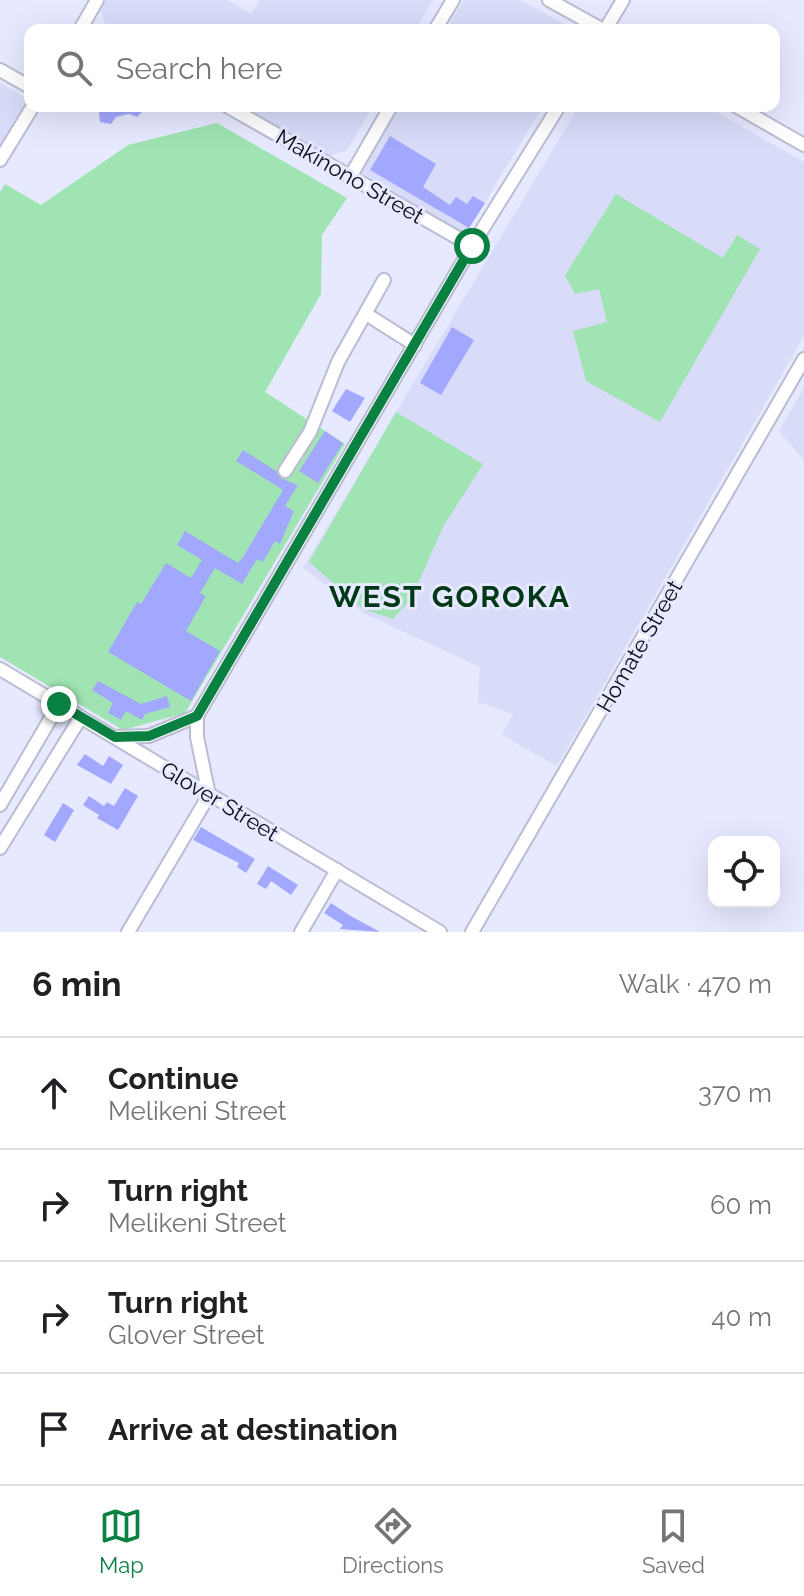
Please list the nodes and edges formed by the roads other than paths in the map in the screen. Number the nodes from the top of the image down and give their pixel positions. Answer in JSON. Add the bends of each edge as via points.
{"nodes":[{"id":1,"x":97,"y":0,"type":"edge"},
{"id":2,"x":453,"y":0,"type":"edge"},
{"id":3,"x":549,"y":0,"type":"edge"},
{"id":4,"x":623,"y":0,"type":"edge"},
{"id":5,"x":88,"y":24,"type":"edge"},
{"id":6,"x":439,"y":24,"type":"edge"},
{"id":7,"x":593,"y":24,"type":"edge"},
{"id":8,"x":608,"y":24,"type":"edge"},
{"id":9,"x":0,"y":70,"type":"edge"},
{"id":10,"x":24,"y":84,"type":"edge"},
{"id":11,"x":29,"y":112,"type":"edge"},
{"id":12,"x":237,"y":112,"type":"edge"},
{"id":13,"x":388,"y":112,"type":"edge"},
{"id":14,"x":555,"y":112,"type":"edge"},
{"id":15,"x":746,"y":112,"type":"edge"},
{"id":16,"x":804,"y":145,"type":"edge"},
{"id":17,"x":0,"y":160,"type":"edge"},
{"id":18,"x":350,"y":177,"type":"junction"},
{"id":19,"x":472,"y":246,"type":"junction"},
{"id":20,"x":384,"y":280,"type":"dead end"},
{"id":21,"x":366,"y":314,"type":"junction"},
{"id":22,"x":415,"y":345,"type":"junction"},
{"id":23,"x":804,"y":359,"type":"edge"},
{"id":24,"x":285,"y":471,"type":"dead end"},
{"id":25,"x":0,"y":669,"type":"edge"},
{"id":26,"x":59,"y":704,"type":"junction"},
{"id":27,"x":197,"y":716,"type":"junction"},
{"id":28,"x":81,"y":717,"type":"junction"},
{"id":29,"x":115,"y":737,"type":"junction"},
{"id":30,"x":209,"y":795,"type":"junction"},
{"id":31,"x":0,"y":805,"type":"edge"},
{"id":32,"x":0,"y":848,"type":"edge"},
{"id":33,"x":337,"y":870,"type":"junction"},
{"id":34,"x":128,"y":932,"type":"edge"},
{"id":35,"x":301,"y":932,"type":"edge"},
{"id":36,"x":440,"y":932,"type":"edge"},
{"id":37,"x":472,"y":932,"type":"edge"}],
"edges":[{"from":1,"to":5,"type":"street"},
{"from":2,"to":6,"type":"street"},
{"from":3,"to":7,"type":"street"},
{"from":4,"to":8,"type":"street"},
{"from":9,"to":10,"type":"street"},
{"from":11,"to":17,"type":"street"},
{"from":12,"to":18,"type":"street","name":"Makinono Street"},
{"from":13,"to":18,"type":"street"},
{"from":14,"to":19,"type":"street"},
{"from":15,"to":16,"type":"street"},
{"from":18,"to":19,"type":"street","name":"Makinono Street"},
{"from":19,"to":22,"type":"street"},
{"from":20,"to":21,"type":"street"},
{"from":21,"to":22,"type":"street"},
{"from":21,"to":24,"type":"street","via":[[338,362],[310,432]]},
{"from":22,"to":27,"type":"street"},
{"from":23,"to":37,"type":"street","name":"Homate Street"},
{"from":25,"to":26,"type":"street","name":"Glover Street"},
{"from":26,"to":28,"type":"street","name":"Glover Street"},
{"from":26,"to":31,"type":"street"},
{"from":27,"to":29,"type":"street","via":[[149,736]]},
{"from":27,"to":30,"type":"street"},
{"from":28,"to":29,"type":"street","name":"Glover Street"},
{"from":28,"to":32,"type":"street"},
{"from":29,"to":30,"type":"street","name":"Glover Street"},
{"from":30,"to":33,"type":"street","name":"Glover Street"},
{"from":30,"to":34,"type":"street"},
{"from":33,"to":35,"type":"street"},
{"from":33,"to":36,"type":"street","name":"Glover Street"}]}
